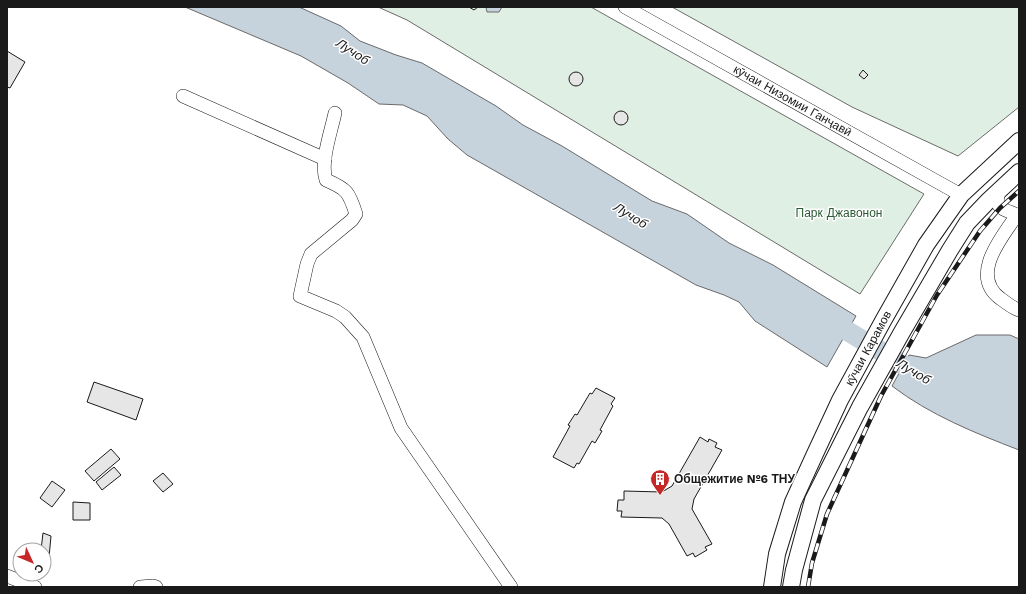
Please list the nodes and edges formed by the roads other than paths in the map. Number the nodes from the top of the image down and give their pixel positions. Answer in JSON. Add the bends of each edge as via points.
{"nodes":[{"id":1,"x":625,"y":7,"type":"edge"},
{"id":2,"x":183,"y":96,"type":"dead end"},
{"id":3,"x":335,"y":113,"type":"dead end"},
{"id":4,"x":1019,"y":141,"type":"edge"},
{"id":5,"x":325,"y":159,"type":"junction"},
{"id":6,"x":1019,"y":172,"type":"edge"},
{"id":7,"x":1000,"y":189,"type":"junction"},
{"id":8,"x":961,"y":195,"type":"junction"},
{"id":9,"x":1019,"y":310,"type":"edge"},
{"id":10,"x":7,"y":576,"type":"edge"},
{"id":11,"x":35,"y":587,"type":"edge"},
{"id":12,"x":140,"y":587,"type":"edge"},
{"id":13,"x":156,"y":587,"type":"edge"},
{"id":14,"x":511,"y":587,"type":"edge"},
{"id":15,"x":772,"y":587,"type":"edge"},
{"id":16,"x":791,"y":587,"type":"edge"}],
"edges":[{"from":1,"to":8,"type":"street","name":"кӯчаи Низомии Ганҷавӣ"},
{"from":2,"to":5,"type":"street"},
{"from":3,"to":5,"type":"street"},
{"from":4,"to":8,"type":"main road","name":"кӯчаи Карамов"},
{"from":5,"to":14,"type":"street","via":[[326,180],[348,193],[356,214],[311,254],[300,296],[345,316],[363,337],[401,428]]},
{"from":6,"to":7,"type":"main road","name":"кӯчаи Карамов"},
{"from":7,"to":9,"type":"street","via":[[997,203],[1000,208],[1017,215],[990,259],[987,277],[995,294]]},
{"from":7,"to":16,"type":"main road","name":"кӯчаи Карамов","via":[[967,223],[860,407],[813,500]]},
{"from":8,"to":15,"type":"main road","name":"кӯчаи Карамов","via":[[926,245],[840,400],[793,502],[777,554]]},
{"from":10,"to":11,"type":"street"},
{"from":12,"to":13,"type":"street"}]}
